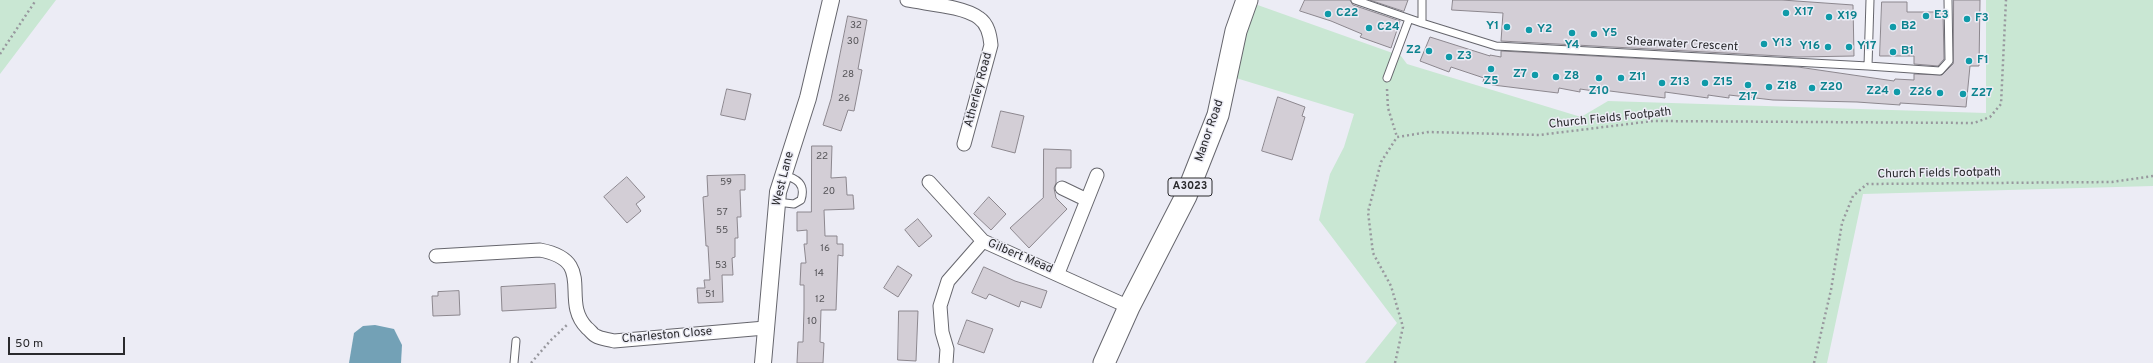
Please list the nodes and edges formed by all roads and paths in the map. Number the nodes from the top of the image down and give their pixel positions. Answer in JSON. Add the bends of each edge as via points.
{"nodes":[{"id":1,"x":36,"y":0,"type":"edge"},
{"id":2,"x":831,"y":0,"type":"edge"},
{"id":3,"x":907,"y":0,"type":"edge"},
{"id":4,"x":1247,"y":0,"type":"edge"},
{"id":5,"x":1355,"y":0,"type":"edge"},
{"id":6,"x":1422,"y":0,"type":"edge"},
{"id":7,"x":1870,"y":0,"type":"edge"},
{"id":8,"x":1948,"y":0,"type":"edge"},
{"id":9,"x":2006,"y":0,"type":"edge"},
{"id":10,"x":1409,"y":19,"type":"junction"},
{"id":11,"x":1422,"y":23,"type":"junction"},
{"id":12,"x":0,"y":54,"type":"edge"},
{"id":13,"x":1868,"y":66,"type":"junction"},
{"id":14,"x":1387,"y":78,"type":"joint"},
{"id":15,"x":1398,"y":138,"type":"junction"},
{"id":16,"x":964,"y":144,"type":"dead end"},
{"id":17,"x":782,"y":175,"type":"junction"},
{"id":18,"x":1097,"y":175,"type":"dead end"},
{"id":19,"x":2153,"y":176,"type":"edge"},
{"id":20,"x":929,"y":182,"type":"dead end"},
{"id":21,"x":1062,"y":188,"type":"dead end"},
{"id":22,"x":1087,"y":200,"type":"junction"},
{"id":23,"x":776,"y":202,"type":"junction"},
{"id":24,"x":983,"y":241,"type":"junction"},
{"id":25,"x":436,"y":256,"type":"dead end"},
{"id":26,"x":1058,"y":273,"type":"junction"},
{"id":27,"x":1129,"y":307,"type":"junction"},
{"id":28,"x":580,"y":316,"type":"junction"},
{"id":29,"x":765,"y":328,"type":"junction"},
{"id":30,"x":516,"y":341,"type":"dead end"},
{"id":31,"x":948,"y":362,"type":"edge"},
{"id":32,"x":514,"y":363,"type":"edge"},
{"id":33,"x":531,"y":363,"type":"edge"},
{"id":34,"x":763,"y":363,"type":"edge"},
{"id":35,"x":1104,"y":363,"type":"edge"},
{"id":36,"x":1394,"y":363,"type":"edge"},
{"id":37,"x":1814,"y":363,"type":"edge"}],
"edges":[{"from":1,"to":12,"type":"path"},
{"from":2,"to":17,"type":"street","name":"West Lane","via":[[808,98]]},
{"from":3,"to":16,"type":"street","name":"Atherley Road","via":[[966,11],[980,18],[989,32],[990,45]]},
{"from":4,"to":27,"type":"main road","name":"Manor Road","number":"A3023","via":[[1236,31],[1215,123],[1186,196]]},
{"from":5,"to":10,"type":"lane","name":"Shearwater Crescent"},
{"from":6,"to":11,"type":"lane"},
{"from":7,"to":13,"type":"lane"},
{"from":8,"to":13,"type":"lane","name":"Shearwater Crescent","via":[[1949,61],[1940,71]]},
{"from":9,"to":15,"type":"path","name":"Church Fields Footpath","via":[[2001,104],[1990,117],[1974,123],[1653,121],[1539,135],[1429,132]]},
{"from":10,"to":11,"type":"lane","name":"Shearwater Crescent"},
{"from":10,"to":14,"type":"lane"},
{"from":11,"to":13,"type":"lane","name":"Shearwater Crescent","via":[[1496,46]]},
{"from":14,"to":15,"type":"path","via":[[1388,108]]},
{"from":15,"to":36,"type":"path","via":[[1381,162],[1368,212],[1373,253],[1391,286],[1403,327]]},
{"from":17,"to":23,"type":"street","name":"West Lane"},
{"from":17,"to":23,"type":"lane","via":[[795,177],[801,183],[801,200],[794,204]]},
{"from":18,"to":22,"type":"street","name":"Gilbert Mead"},
{"from":19,"to":37,"type":"path","name":"Church Fields Footpath","via":[[2112,182],[1867,184],[1853,196],[1842,223],[1831,290]]},
{"from":20,"to":24,"type":"street","name":"Gilbert Mead"},
{"from":21,"to":22,"type":"street"},
{"from":22,"to":26,"type":"street","name":"Gilbert Mead"},
{"from":23,"to":29,"type":"street","name":"West Lane"},
{"from":24,"to":26,"type":"street","name":"Gilbert Mead"},
{"from":24,"to":31,"type":"street","name":"Gilbert Mead","via":[[948,281],[940,306]]},
{"from":25,"to":28,"type":"street","name":"Charleston Close","via":[[540,250],[555,253],[569,263],[574,274]]},
{"from":26,"to":27,"type":"street","name":"Gilbert Mead"},
{"from":27,"to":35,"type":"main road","name":"Manor Road","number":"A3023"},
{"from":28,"to":29,"type":"street","name":"Charleston Close","via":[[583,324],[595,336],[614,341]]},
{"from":28,"to":33,"type":"path","via":[[565,326]]},
{"from":29,"to":34,"type":"street","name":"West Lane"},
{"from":30,"to":32,"type":"lane"}]}
